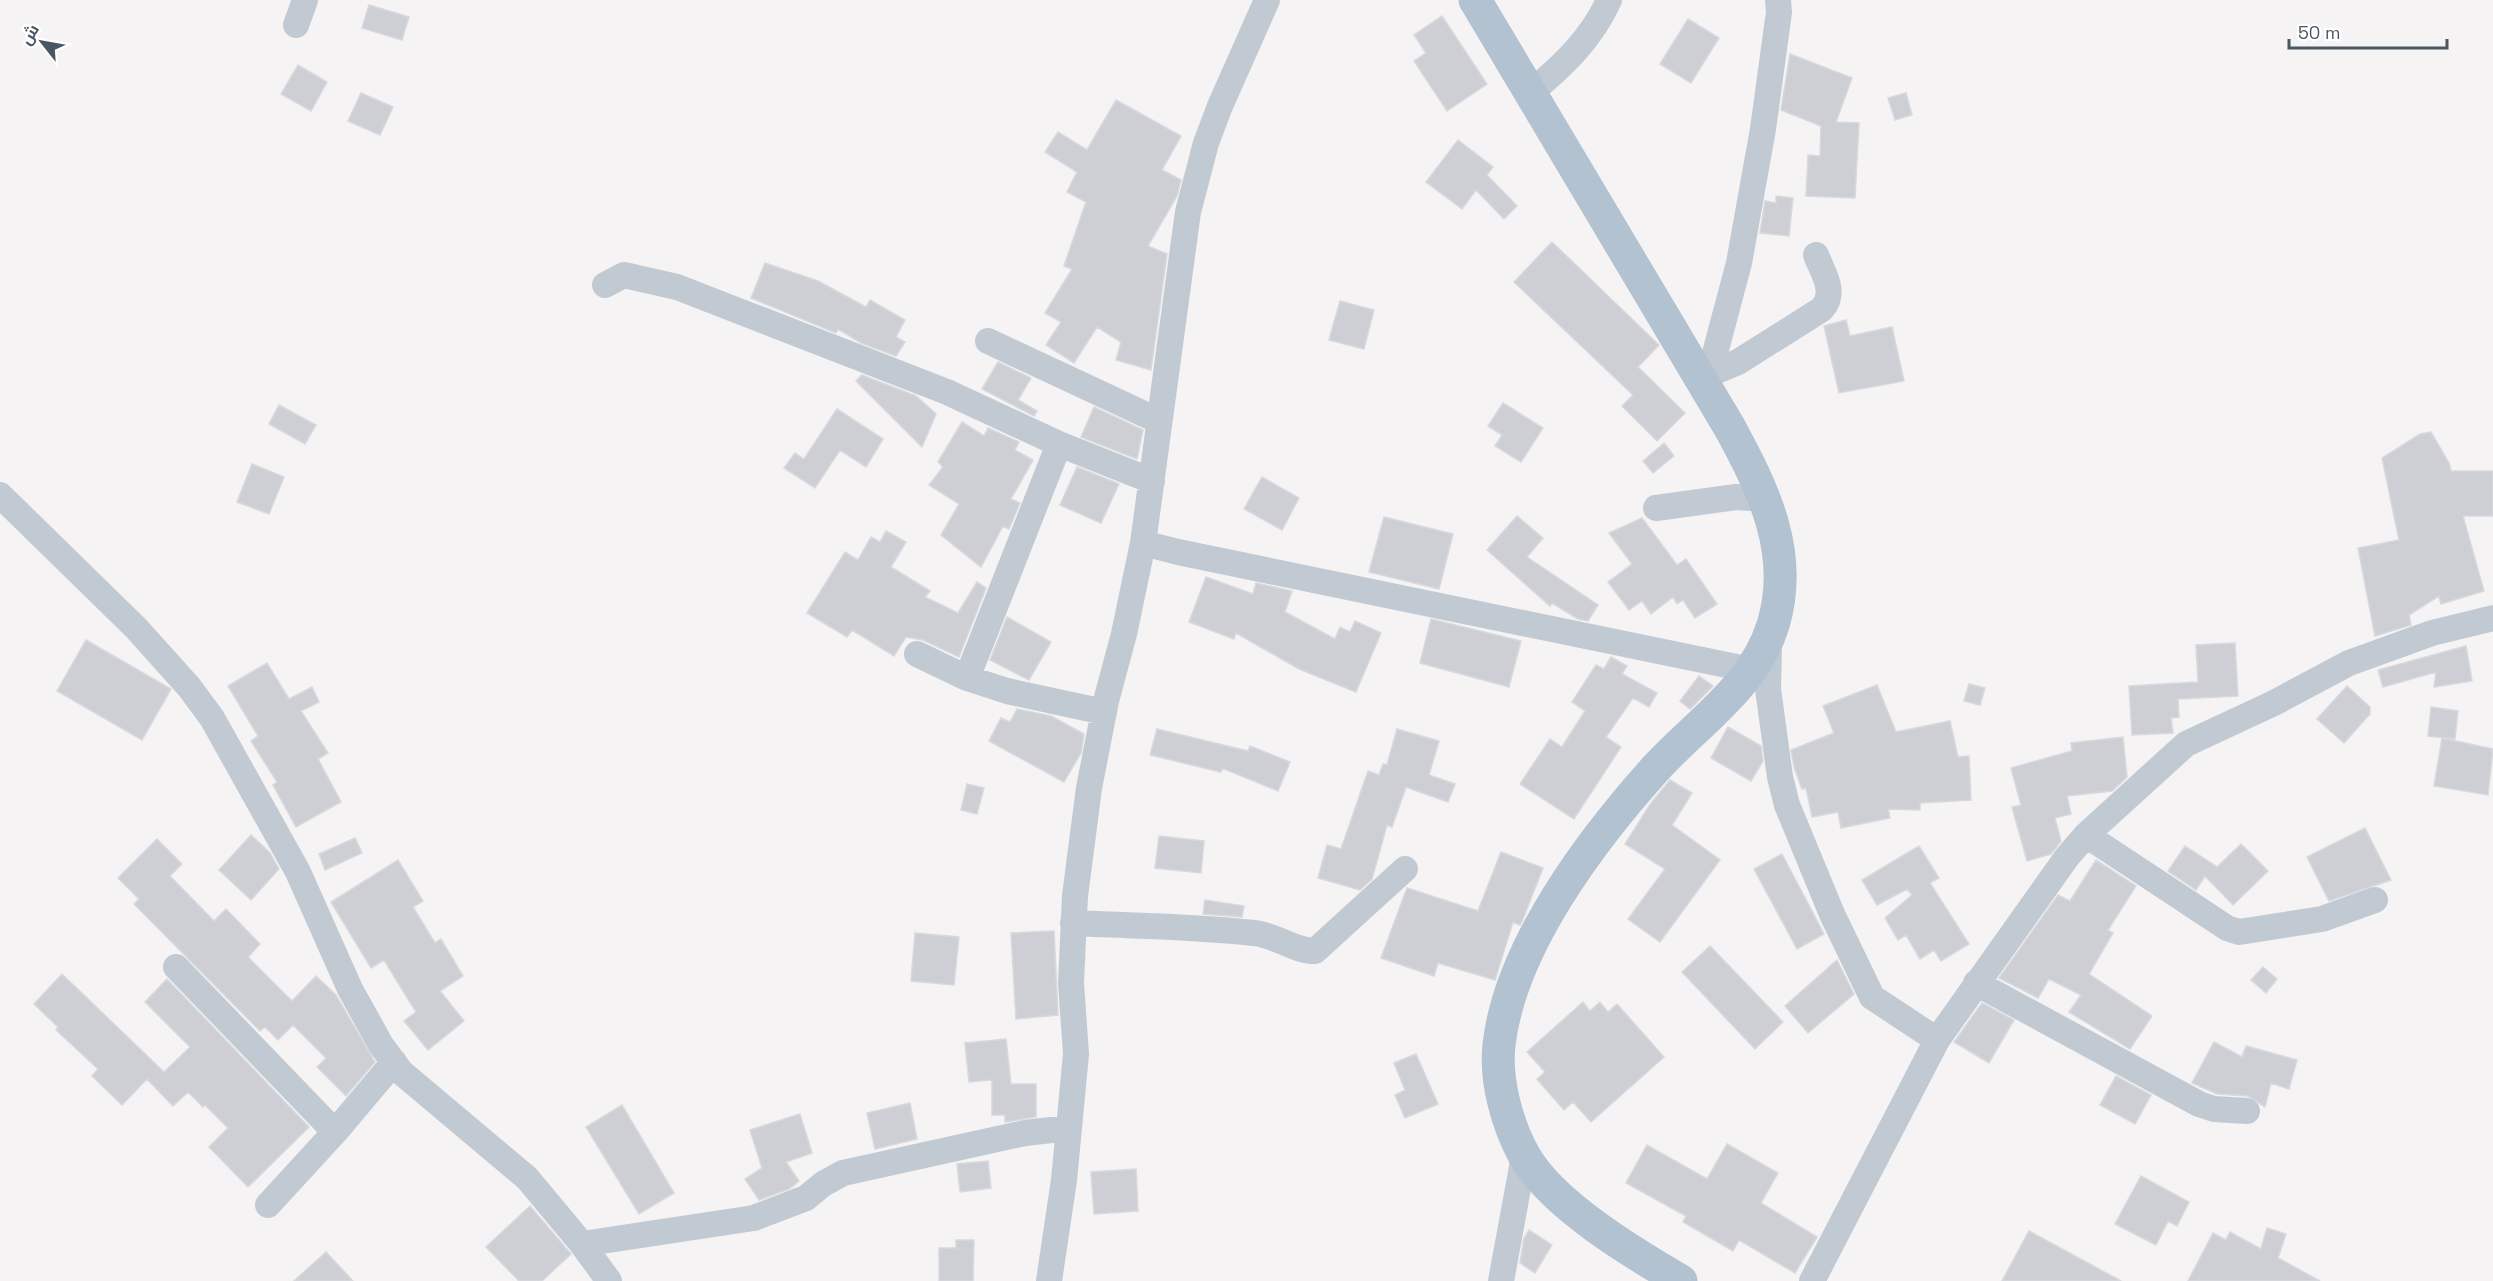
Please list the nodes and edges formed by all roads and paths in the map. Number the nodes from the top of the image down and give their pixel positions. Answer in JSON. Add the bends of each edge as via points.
{"nodes":[{"id":1,"x":304,"y":0,"type":"edge"},
{"id":2,"x":1266,"y":0,"type":"edge"},
{"id":3,"x":1475,"y":0,"type":"edge"},
{"id":4,"x":1609,"y":0,"type":"edge"},
{"id":5,"x":1778,"y":0,"type":"edge"},
{"id":6,"x":296,"y":25,"type":"dead end"},
{"id":7,"x":1531,"y":92,"type":"junction"},
{"id":8,"x":1816,"y":255,"type":"dead end"},
{"id":9,"x":605,"y":285,"type":"dead end"},
{"id":10,"x":988,"y":341,"type":"dead end"},
{"id":11,"x":1709,"y":380,"type":"junction"},
{"id":12,"x":1159,"y":421,"type":"junction"},
{"id":13,"x":1059,"y":444,"type":"junction"},
{"id":14,"x":1152,"y":481,"type":"junction"},
{"id":15,"x":0,"y":495,"type":"edge"},
{"id":16,"x":1766,"y":499,"type":"junction"},
{"id":17,"x":1656,"y":508,"type":"dead end"},
{"id":18,"x":1143,"y":543,"type":"junction"},
{"id":19,"x":2493,"y":618,"type":"edge"},
{"id":20,"x":1769,"y":638,"type":"junction"},
{"id":21,"x":917,"y":654,"type":"dead end"},
{"id":22,"x":1751,"y":670,"type":"junction"},
{"id":23,"x":967,"y":678,"type":"junction"},
{"id":24,"x":1104,"y":712,"type":"junction"},
{"id":25,"x":2086,"y":835,"type":"junction"},
{"id":26,"x":1405,"y":869,"type":"dead end"},
{"id":27,"x":2376,"y":900,"type":"dead end"},
{"id":28,"x":1074,"y":923,"type":"junction"},
{"id":29,"x":176,"y":967,"type":"dead end"},
{"id":30,"x":1976,"y":983,"type":"junction"},
{"id":31,"x":1937,"y":1040,"type":"junction"},
{"id":32,"x":393,"y":1062,"type":"junction"},
{"id":33,"x":2247,"y":1111,"type":"dead end"},
{"id":34,"x":1069,"y":1128,"type":"junction"},
{"id":35,"x":335,"y":1132,"type":"junction"},
{"id":36,"x":1524,"y":1156,"type":"junction"},
{"id":37,"x":268,"y":1205,"type":"dead end"},
{"id":38,"x":582,"y":1244,"type":"junction"},
{"id":39,"x":609,"y":1281,"type":"edge"},
{"id":40,"x":1049,"y":1281,"type":"edge"},
{"id":41,"x":1501,"y":1281,"type":"edge"},
{"id":42,"x":1681,"y":1281,"type":"edge"},
{"id":43,"x":1812,"y":1281,"type":"edge"}],
"edges":[{"from":1,"to":6,"type":"street"},
{"from":2,"to":12,"type":"street","via":[[1216,115],[1188,212]]},
{"from":3,"to":7,"type":"main road"},
{"from":4,"to":7,"type":"street","via":[[1569,61]]},
{"from":5,"to":11,"type":"street","via":[[1763,129],[1739,263]]},
{"from":7,"to":11,"type":"main road"},
{"from":8,"to":11,"type":"street","via":[[1828,282],[1826,305]]},
{"from":9,"to":13,"type":"street","via":[[624,275],[677,287],[947,392]]},
{"from":10,"to":12,"type":"street"},
{"from":11,"to":16,"type":"main road"},
{"from":12,"to":14,"type":"street"},
{"from":13,"to":14,"type":"street"},
{"from":13,"to":23,"type":"street"},
{"from":14,"to":18,"type":"street"},
{"from":15,"to":32,"type":"street","via":[[136,628],[212,718],[297,872],[350,988]]},
{"from":16,"to":17,"type":"street","via":[[1736,497]]},
{"from":16,"to":20,"type":"main road","via":[[1780,557],[1777,607]]},
{"from":18,"to":22,"type":"street"},
{"from":18,"to":24,"type":"street"},
{"from":19,"to":25,"type":"street","via":[[2432,633],[2349,663],[2274,704],[2186,744]]},
{"from":20,"to":22,"type":"main road"},
{"from":20,"to":31,"type":"street","via":[[1768,689],[1779,777],[1832,914],[1872,997]]},
{"from":21,"to":23,"type":"street"},
{"from":22,"to":36,"type":"main road","via":[[1617,812],[1541,927],[1514,982],[1499,1048],[1501,1084]]},
{"from":23,"to":24,"type":"street"},
{"from":24,"to":28,"type":"street","via":[[1089,788]]},
{"from":25,"to":27,"type":"street","via":[[2227,928],[2239,932],[2322,919]]},
{"from":25,"to":30,"type":"street"},
{"from":26,"to":28,"type":"street","via":[[1315,951],[1304,951],[1257,933]]},
{"from":28,"to":34,"type":"street","via":[[1071,983],[1076,1054]]},
{"from":29,"to":35,"type":"street"},
{"from":30,"to":31,"type":"street"},
{"from":30,"to":33,"type":"street","via":[[2199,1104]]},
{"from":31,"to":43,"type":"street"},
{"from":32,"to":35,"type":"street"},
{"from":32,"to":38,"type":"street","via":[[527,1178]]},
{"from":34,"to":38,"type":"street","via":[[1025,1133],[843,1173],[789,1207],[754,1218]]},
{"from":34,"to":40,"type":"street"},
{"from":35,"to":37,"type":"street"},
{"from":36,"to":41,"type":"street"},
{"from":36,"to":42,"type":"main road","via":[[1541,1177],[1592,1223]]},
{"from":38,"to":39,"type":"street"}]}
